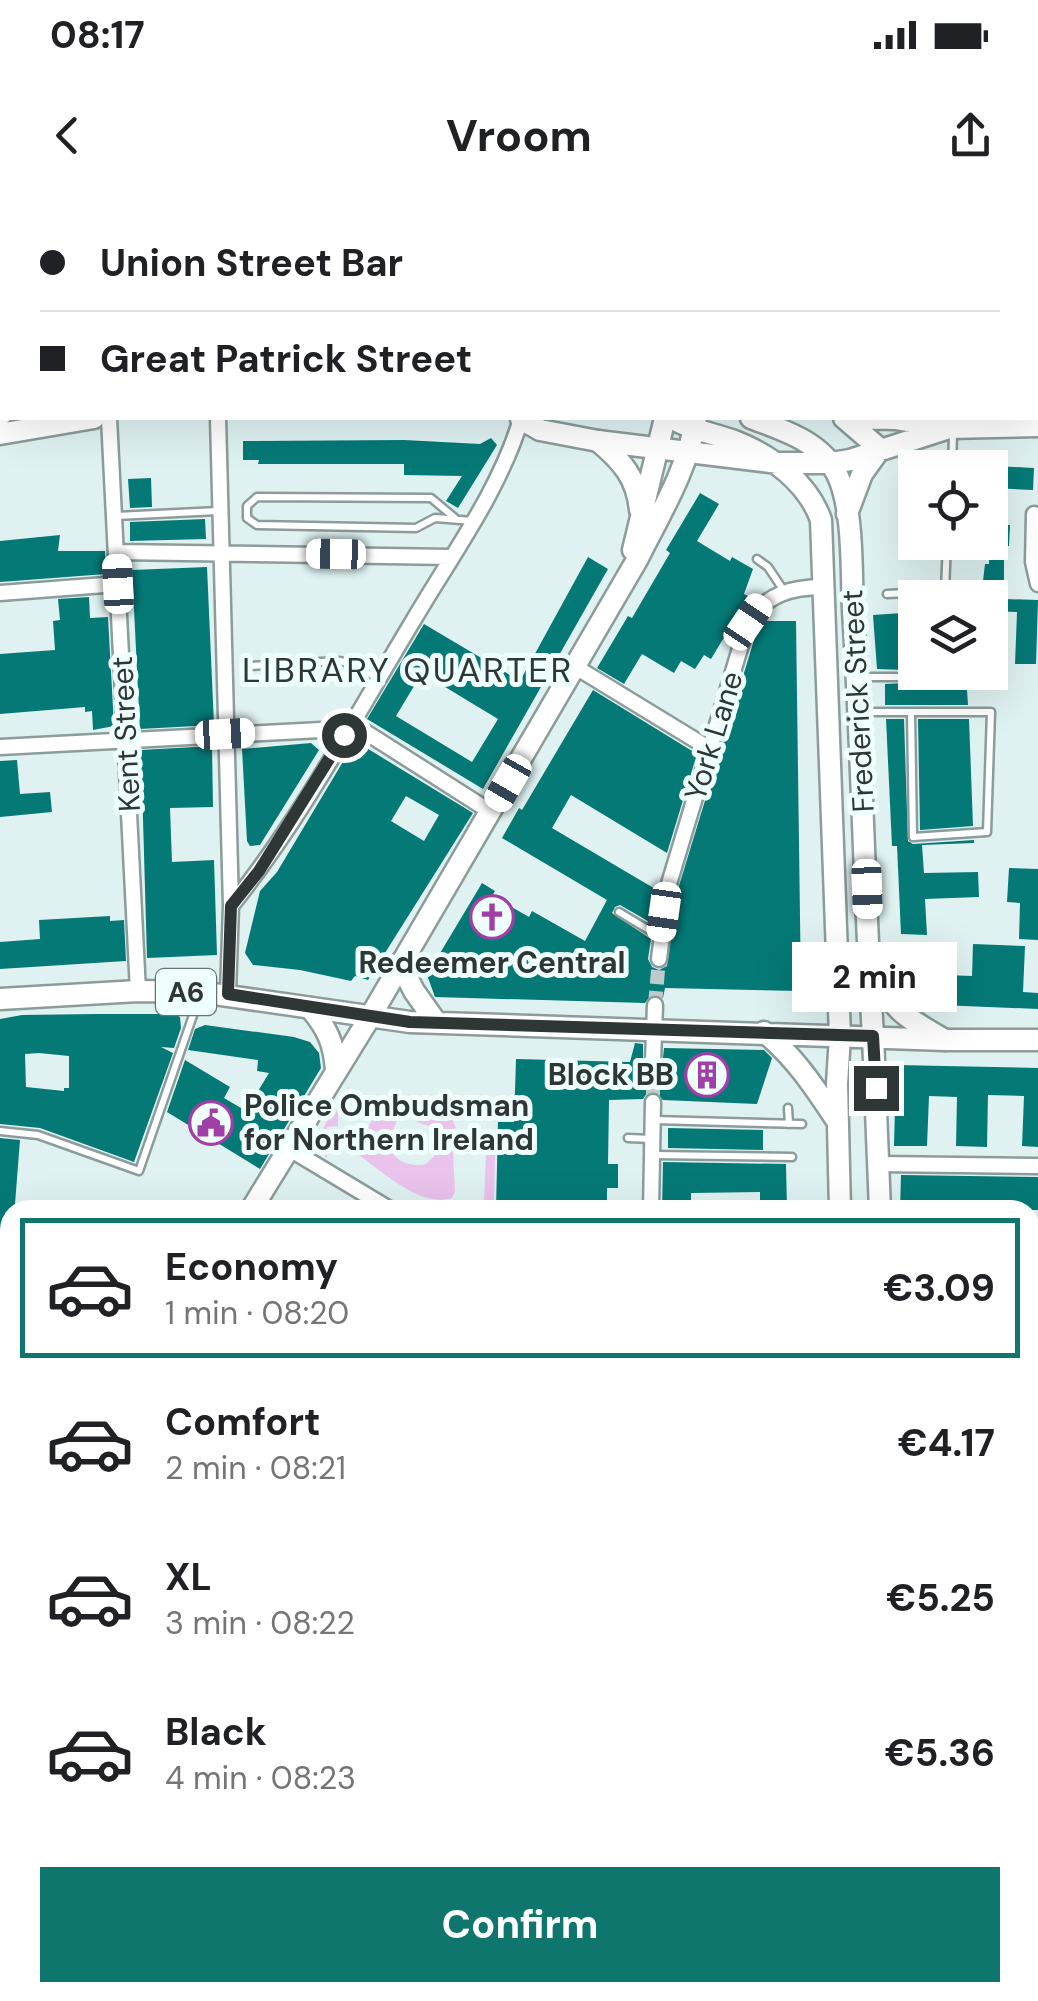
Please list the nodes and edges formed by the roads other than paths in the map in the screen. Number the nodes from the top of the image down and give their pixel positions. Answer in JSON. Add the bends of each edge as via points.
{"nodes":[{"id":1,"x":71,"y":420,"type":"edge"},
{"id":2,"x":109,"y":420,"type":"edge"},
{"id":3,"x":218,"y":420,"type":"edge"},
{"id":4,"x":519,"y":420,"type":"edge"},
{"id":5,"x":522,"y":420,"type":"edge"},
{"id":6,"x":667,"y":420,"type":"edge"},
{"id":7,"x":755,"y":420,"type":"edge"},
{"id":8,"x":847,"y":420,"type":"edge"},
{"id":9,"x":873,"y":420,"type":"edge"},
{"id":10,"x":888,"y":420,"type":"edge"},
{"id":11,"x":695,"y":424,"type":"edge"},
{"id":12,"x":3,"y":426,"type":"edge"},
{"id":13,"x":1038,"y":426,"type":"edge"},
{"id":14,"x":951,"y":428,"type":"junction"},
{"id":15,"x":598,"y":441,"type":"junction"},
{"id":16,"x":889,"y":446,"type":"junction"},
{"id":17,"x":660,"y":448,"type":"junction"},
{"id":18,"x":952,"y":450,"type":"edge"},
{"id":19,"x":688,"y":453,"type":"junction"},
{"id":20,"x":778,"y":463,"type":"junction"},
{"id":21,"x":831,"y":463,"type":"junction"},
{"id":22,"x":220,"y":511,"type":"junction"},
{"id":23,"x":847,"y":514,"type":"junction"},
{"id":24,"x":1034,"y":514,"type":"dead end"},
{"id":25,"x":114,"y":516,"type":"junction"},
{"id":26,"x":640,"y":517,"type":"junction"},
{"id":27,"x":455,"y":518,"type":"junction"},
{"id":28,"x":473,"y":520,"type":"junction"},
{"id":29,"x":116,"y":552,"type":"junction"},
{"id":30,"x":220,"y":552,"type":"junction"},
{"id":31,"x":451,"y":556,"type":"junction"},
{"id":32,"x":757,"y":560,"type":"dead end"},
{"id":33,"x":946,"y":560,"type":"edge"},
{"id":34,"x":628,"y":571,"type":"junction"},
{"id":35,"x":118,"y":584,"type":"junction"},
{"id":36,"x":1038,"y":584,"type":"edge"},
{"id":37,"x":824,"y":587,"type":"junction"},
{"id":38,"x":784,"y":592,"type":"junction"},
{"id":39,"x":0,"y":593,"type":"edge"},
{"id":40,"x":887,"y":594,"type":"dead end"},
{"id":41,"x":250,"y":666,"type":"dead end"},
{"id":42,"x":574,"y":666,"type":"junction"},
{"id":43,"x":858,"y":677,"type":"junction"},
{"id":44,"x":898,"y":677,"type":"edge"},
{"id":45,"x":378,"y":680,"type":"junction"},
{"id":46,"x":860,"y":712,"type":"junction"},
{"id":47,"x":910,"y":712,"type":"junction"},
{"id":48,"x":349,"y":728,"type":"junction"},
{"id":49,"x":225,"y":734,"type":"junction"},
{"id":50,"x":127,"y":740,"type":"junction"},
{"id":51,"x":0,"y":747,"type":"edge"},
{"id":52,"x":710,"y":749,"type":"junction"},
{"id":53,"x":491,"y":812,"type":"junction"},
{"id":54,"x":231,"y":906,"type":"junction"},
{"id":55,"x":620,"y":912,"type":"dead end"},
{"id":56,"x":660,"y":936,"type":"junction"},
{"id":57,"x":659,"y":959,"type":"tunnel mouth"},
{"id":58,"x":870,"y":960,"type":"junction"},
{"id":59,"x":400,"y":963,"type":"junction"},
{"id":60,"x":138,"y":990,"type":"junction"},
{"id":61,"x":200,"y":992,"type":"junction"},
{"id":62,"x":228,"y":994,"type":"junction"},
{"id":63,"x":0,"y":999,"type":"edge"},
{"id":64,"x":656,"y":1006,"type":"tunnel mouth"},
{"id":65,"x":310,"y":1008,"type":"junction"},
{"id":66,"x":370,"y":1017,"type":"junction"},
{"id":67,"x":436,"y":1022,"type":"junction"},
{"id":68,"x":654,"y":1029,"type":"junction"},
{"id":69,"x":764,"y":1032,"type":"junction"},
{"id":70,"x":840,"y":1036,"type":"junction"},
{"id":71,"x":873,"y":1036,"type":"junction"},
{"id":72,"x":945,"y":1040,"type":"junction"},
{"id":73,"x":1038,"y":1040,"type":"edge"},
{"id":74,"x":653,"y":1061,"type":"tunnel mouth"},
{"id":75,"x":336,"y":1070,"type":"junction"},
{"id":76,"x":652,"y":1102,"type":"tunnel mouth"},
{"id":77,"x":788,"y":1108,"type":"dead end"},
{"id":78,"x":652,"y":1120,"type":"junction"},
{"id":79,"x":838,"y":1123,"type":"junction"},
{"id":80,"x":788,"y":1124,"type":"junction"},
{"id":81,"x":802,"y":1124,"type":"dead end"},
{"id":82,"x":0,"y":1130,"type":"edge"},
{"id":83,"x":628,"y":1138,"type":"dead end"},
{"id":84,"x":652,"y":1139,"type":"junction"},
{"id":85,"x":288,"y":1148,"type":"junction"},
{"id":86,"x":652,"y":1155,"type":"junction"},
{"id":87,"x":792,"y":1157,"type":"dead end"},
{"id":88,"x":880,"y":1164,"type":"junction"},
{"id":89,"x":1038,"y":1166,"type":"edge"},
{"id":90,"x":257,"y":1200,"type":"edge"},
{"id":91,"x":374,"y":1200,"type":"edge"},
{"id":92,"x":651,"y":1200,"type":"edge"},
{"id":93,"x":840,"y":1200,"type":"edge"},
{"id":94,"x":880,"y":1200,"type":"edge"}],
"edges":[{"from":1,"to":12,"type":"main road"},
{"from":2,"to":25,"type":"street","name":"Kent Street"},
{"from":3,"to":22,"type":"street"},
{"from":4,"to":28,"type":"street","via":[[510,456]]},
{"from":5,"to":15,"type":"main road"},
{"from":6,"to":17,"type":"main road"},
{"from":7,"to":21,"type":"main road","via":[[803,438]]},
{"from":8,"to":16,"type":"main road"},
{"from":9,"to":16,"type":"main road"},
{"from":10,"to":14,"type":"main road"},
{"from":11,"to":19,"type":"main road"},
{"from":11,"to":20,"type":"main road"},
{"from":13,"to":14,"type":"main road"},
{"from":14,"to":16,"type":"main road"},
{"from":14,"to":18,"type":"lane"},
{"from":15,"to":17,"type":"main road"},
{"from":15,"to":26,"type":"main road","via":[[633,479]]},
{"from":16,"to":21,"type":"main road"},
{"from":16,"to":23,"type":"main road","via":[[862,474]]},
{"from":17,"to":19,"type":"main road"},
{"from":17,"to":26,"type":"main road"},
{"from":19,"to":20,"type":"main road"},
{"from":19,"to":34,"type":"main road"},
{"from":20,"to":21,"type":"main road"},
{"from":20,"to":37,"type":"main road","name":"Frederick Street","via":[[818,510]]},
{"from":21,"to":23,"type":"main road","name":"Frederick Street"},
{"from":22,"to":25,"type":"lane"},
{"from":22,"to":30,"type":"street"},
{"from":23,"to":43,"type":"main road","name":"Frederick Street"},
{"from":24,"to":36,"type":"street"},
{"from":25,"to":29,"type":"street","name":"Kent Street"},
{"from":26,"to":34,"type":"main road"},
{"from":27,"to":27,"type":"lane","via":[[416,528],[256,525],[247,518],[247,506],[258,497],[431,498]]},
{"from":27,"to":28,"type":"lane"},
{"from":28,"to":31,"type":"street"},
{"from":29,"to":30,"type":"street"},
{"from":29,"to":35,"type":"street","name":"Kent Street"},
{"from":30,"to":31,"type":"street"},
{"from":30,"to":49,"type":"street"},
{"from":31,"to":45,"type":"street"},
{"from":32,"to":38,"type":"lane"},
{"from":33,"to":40,"type":"lane","via":[[944,590]]},
{"from":34,"to":42,"type":"main road"},
{"from":35,"to":39,"type":"street"},
{"from":35,"to":50,"type":"street","name":"Kent Street"},
{"from":37,"to":38,"type":"street"},
{"from":37,"to":70,"type":"main road","name":"Frederick Street"},
{"from":38,"to":52,"type":"street","name":"York Lane","via":[[761,603],[748,622]]},
{"from":41,"to":45,"type":"lane","via":[[340,661]]},
{"from":42,"to":52,"type":"street"},
{"from":42,"to":53,"type":"main road"},
{"from":43,"to":44,"type":"lane"},
{"from":43,"to":46,"type":"main road","name":"Frederick Street"},
{"from":45,"to":48,"type":"street"},
{"from":46,"to":47,"type":"lane"},
{"from":46,"to":58,"type":"main road","name":"Frederick Street"},
{"from":47,"to":47,"type":"lane","via":[[991,712],[987,832],[913,837]]},
{"from":48,"to":49,"type":"street"},
{"from":48,"to":53,"type":"street","via":[[359,728]]},
{"from":48,"to":54,"type":"street"},
{"from":49,"to":50,"type":"street"},
{"from":49,"to":54,"type":"street"},
{"from":50,"to":51,"type":"street"},
{"from":50,"to":60,"type":"street","name":"Kent Street"},
{"from":52,"to":56,"type":"street","name":"York Lane"},
{"from":53,"to":59,"type":"main road"},
{"from":54,"to":62,"type":"street"},
{"from":55,"to":56,"type":"lane"},
{"from":56,"to":57,"type":"street","name":"York Lane"},
{"from":58,"to":71,"type":"main road","name":"Frederick Street"},
{"from":58,"to":72,"type":"main road","via":[[902,1016]]},
{"from":59,"to":66,"type":"main road"},
{"from":59,"to":67,"type":"main road"},
{"from":60,"to":61,"type":"main road","number":"A6"},
{"from":60,"to":63,"type":"main road","number":"A6"},
{"from":61,"to":62,"type":"main road","number":"A6"},
{"from":61,"to":82,"type":"lane","via":[[139,1171],[49,1139]]},
{"from":62,"to":65,"type":"main road","number":"A6"},
{"from":64,"to":68,"type":"street"},
{"from":65,"to":66,"type":"main road","number":"A6"},
{"from":65,"to":75,"type":"main road","via":[[334,1046]]},
{"from":66,"to":67,"type":"main road"},
{"from":66,"to":75,"type":"main road"},
{"from":67,"to":68,"type":"main road"},
{"from":68,"to":69,"type":"main road"},
{"from":68,"to":74,"type":"street"},
{"from":69,"to":70,"type":"main road"},
{"from":69,"to":79,"type":"main road","via":[[808,1076]]},
{"from":70,"to":71,"type":"main road"},
{"from":70,"to":79,"type":"main road","name":"Frederick Street"},
{"from":71,"to":72,"type":"main road"},
{"from":71,"to":88,"type":"main road","name":"Frederick Street"},
{"from":72,"to":73,"type":"main road"},
{"from":75,"to":85,"type":"main road"},
{"from":76,"to":78,"type":"street"},
{"from":77,"to":80,"type":"lane"},
{"from":78,"to":80,"type":"lane"},
{"from":78,"to":84,"type":"street"},
{"from":79,"to":93,"type":"main road","name":"Frederick Street"},
{"from":80,"to":81,"type":"lane"},
{"from":83,"to":84,"type":"lane"},
{"from":84,"to":86,"type":"street"},
{"from":85,"to":90,"type":"main road"},
{"from":85,"to":91,"type":"street"},
{"from":86,"to":87,"type":"lane"},
{"from":86,"to":92,"type":"street"},
{"from":88,"to":89,"type":"street"},
{"from":88,"to":94,"type":"main road","name":"Frederick Street"}]}
